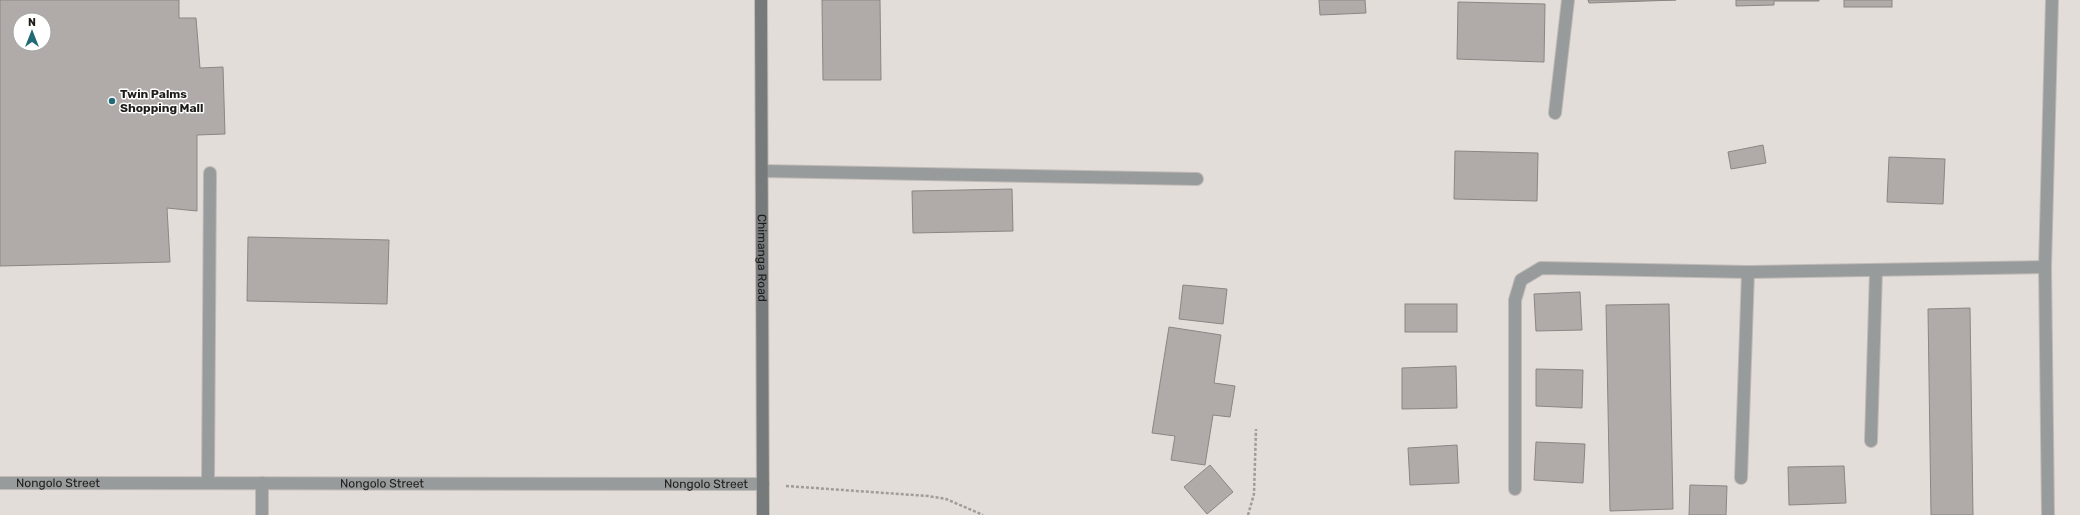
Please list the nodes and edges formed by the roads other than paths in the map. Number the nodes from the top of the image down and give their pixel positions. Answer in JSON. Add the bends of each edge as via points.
{"nodes":[{"id":1,"x":761,"y":0,"type":"edge"},
{"id":2,"x":1568,"y":0,"type":"edge"},
{"id":3,"x":2052,"y":0,"type":"edge"},
{"id":4,"x":1555,"y":113,"type":"dead end"},
{"id":5,"x":762,"y":171,"type":"junction"},
{"id":6,"x":210,"y":173,"type":"dead end"},
{"id":7,"x":1197,"y":180,"type":"dead end"},
{"id":8,"x":2045,"y":267,"type":"junction"},
{"id":9,"x":1876,"y":270,"type":"junction"},
{"id":10,"x":1748,"y":272,"type":"junction"},
{"id":11,"x":1871,"y":441,"type":"dead end"},
{"id":12,"x":1741,"y":478,"type":"dead end"},
{"id":13,"x":0,"y":483,"type":"edge"},
{"id":14,"x":208,"y":483,"type":"junction"},
{"id":15,"x":262,"y":483,"type":"junction"},
{"id":16,"x":763,"y":484,"type":"junction"},
{"id":17,"x":1515,"y":489,"type":"dead end"},
{"id":18,"x":262,"y":515,"type":"edge"},
{"id":19,"x":763,"y":515,"type":"edge"},
{"id":20,"x":2048,"y":515,"type":"edge"}],
"edges":[{"from":1,"to":5,"type":"street","name":"Chimanga Road"},
{"from":2,"to":4,"type":"street"},
{"from":3,"to":8,"type":"street"},
{"from":5,"to":7,"type":"street"},
{"from":5,"to":16,"type":"street","name":"Chimanga Road"},
{"from":6,"to":14,"type":"street"},
{"from":8,"to":9,"type":"street"},
{"from":8,"to":20,"type":"street"},
{"from":9,"to":10,"type":"street"},
{"from":9,"to":11,"type":"street"},
{"from":10,"to":12,"type":"street"},
{"from":10,"to":17,"type":"street","via":[[1540,268],[1521,280],[1515,300]]},
{"from":13,"to":14,"type":"street","name":"Nongolo Street"},
{"from":14,"to":15,"type":"street","name":"Nongolo Street"},
{"from":15,"to":16,"type":"street","name":"Nongolo Street"},
{"from":15,"to":18,"type":"street"},
{"from":16,"to":19,"type":"street","name":"Chimanga Road"}]}
